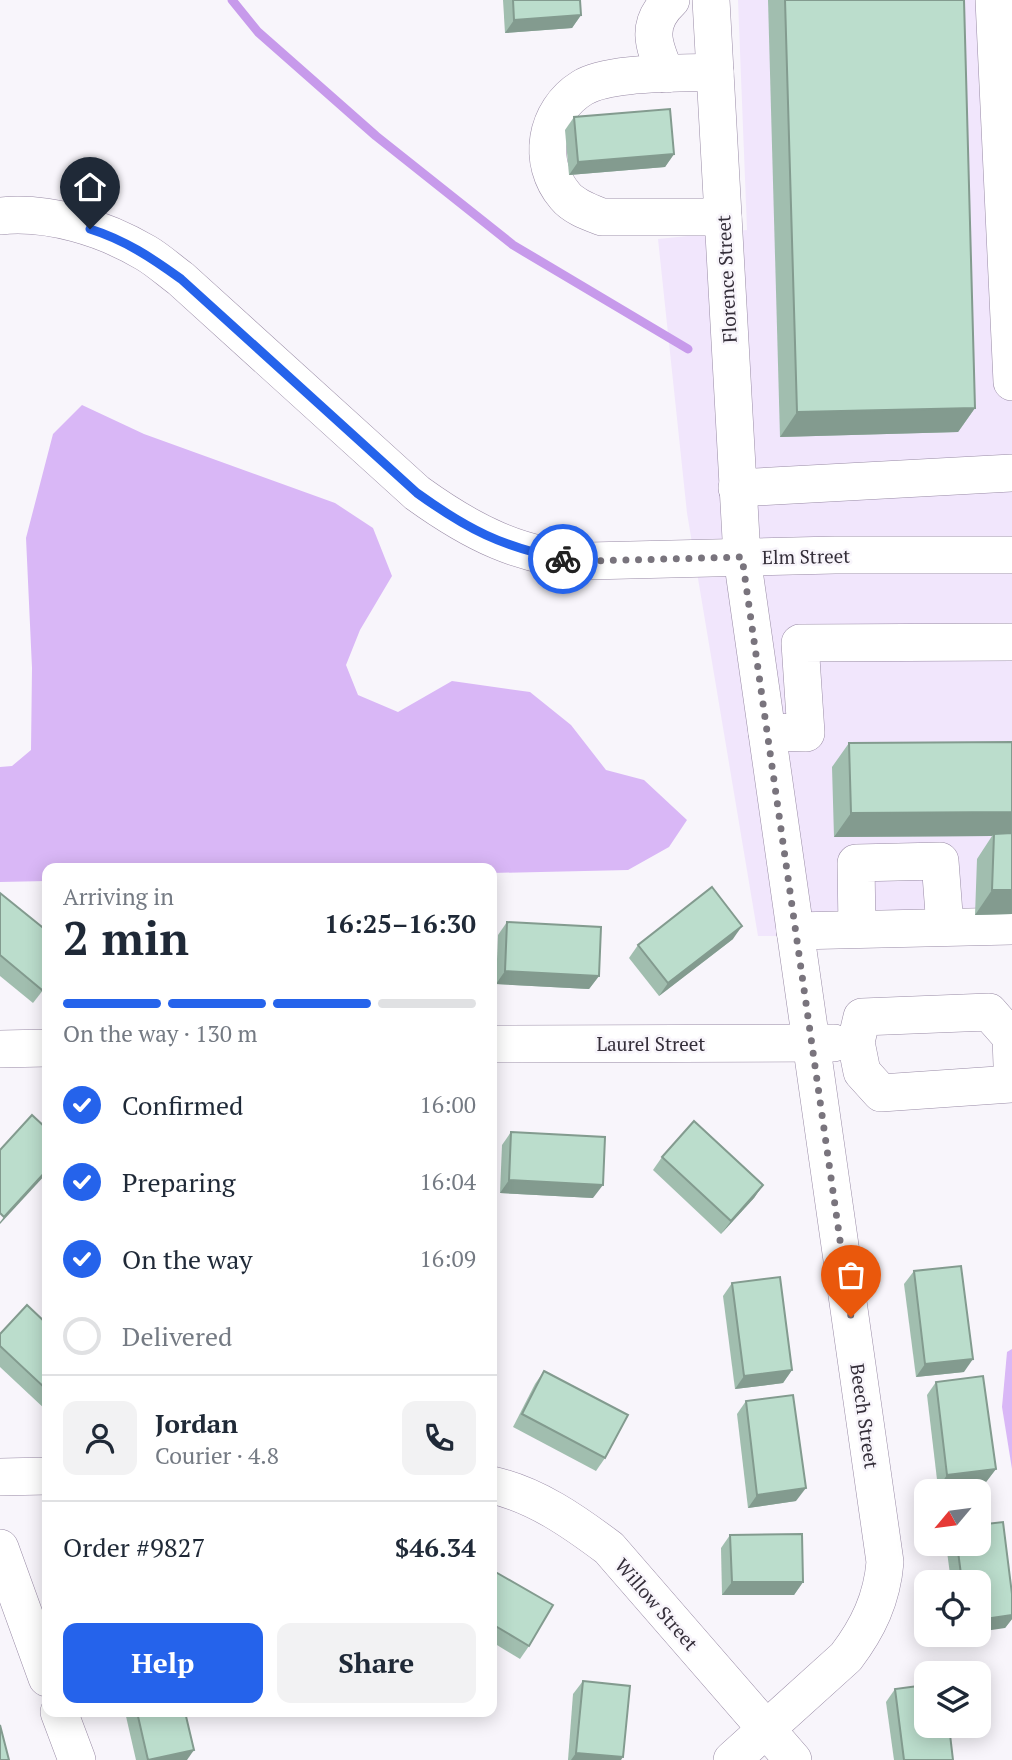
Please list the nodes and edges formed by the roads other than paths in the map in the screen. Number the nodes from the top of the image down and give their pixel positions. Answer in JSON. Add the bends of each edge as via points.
{"nodes":[{"id":1,"x":671,"y":0,"type":"edge"},
{"id":2,"x":711,"y":0,"type":"edge"},
{"id":3,"x":994,"y":0,"type":"edge"},
{"id":4,"x":715,"y":72,"type":"junction"},
{"id":5,"x":666,"y":74,"type":"junction"},
{"id":6,"x":0,"y":215,"type":"edge"},
{"id":7,"x":723,"y":217,"type":"junction"},
{"id":8,"x":1012,"y":382,"type":"edge"},
{"id":9,"x":1012,"y":472,"type":"edge"},
{"id":10,"x":737,"y":488,"type":"junction"},
{"id":11,"x":1012,"y":555,"type":"edge"},
{"id":12,"x":742,"y":557,"type":"junction"},
{"id":13,"x":1012,"y":642,"type":"edge"},
{"id":14,"x":767,"y":732,"type":"junction"},
{"id":15,"x":1012,"y":926,"type":"edge"},
{"id":16,"x":945,"y":927,"type":"junction"},
{"id":17,"x":857,"y":928,"type":"junction"},
{"id":18,"x":795,"y":931,"type":"junction"},
{"id":19,"x":856,"y":1042,"type":"junction"},
{"id":20,"x":811,"y":1043,"type":"junction"},
{"id":21,"x":497,"y":1044,"type":"edge"},
{"id":22,"x":42,"y":1048,"type":"edge"},
{"id":23,"x":0,"y":1049,"type":"edge"},
{"id":24,"x":1012,"y":1065,"type":"edge"},
{"id":25,"x":1012,"y":1084,"type":"edge"},
{"id":26,"x":42,"y":1476,"type":"edge"},
{"id":27,"x":0,"y":1477,"type":"edge"},
{"id":28,"x":497,"y":1487,"type":"edge"},
{"id":29,"x":0,"y":1548,"type":"edge"},
{"id":30,"x":42,"y":1664,"type":"edge"},
{"id":31,"x":62,"y":1717,"type":"edge"},
{"id":32,"x":766,"y":1729,"type":"junction"},
{"id":33,"x":77,"y":1760,"type":"edge"},
{"id":34,"x":732,"y":1760,"type":"edge"},
{"id":35,"x":793,"y":1760,"type":"edge"}],
"edges":[{"from":1,"to":5,"type":"street","via":[[653,27],[654,49]]},
{"from":2,"to":4,"type":"street","name":"Florence Street"},
{"from":3,"to":8,"type":"street"},
{"from":4,"to":5,"type":"street"},
{"from":4,"to":7,"type":"street","name":"Florence Street"},
{"from":5,"to":7,"type":"street","via":[[615,78],[582,87],[561,107],[550,128],[547,150],[551,171],[565,196],[584,211],[602,217]]},
{"from":6,"to":12,"type":"street","name":"Elm Street","via":[[70,222],[147,254],[181,279],[417,493],[488,538],[568,560]]},
{"from":7,"to":10,"type":"street","name":"Florence Street"},
{"from":9,"to":10,"type":"street"},
{"from":10,"to":12,"type":"street","name":"Florence Street"},
{"from":11,"to":12,"type":"street","name":"Elm Street"},
{"from":12,"to":14,"type":"street","name":"Beech Street"},
{"from":13,"to":14,"type":"street","via":[[800,643],[806,733]]},
{"from":14,"to":18,"type":"street","name":"Beech Street"},
{"from":15,"to":16,"type":"street"},
{"from":16,"to":17,"type":"street"},
{"from":16,"to":17,"type":"street","via":[[940,861],[856,863]]},
{"from":17,"to":18,"type":"street"},
{"from":18,"to":20,"type":"street","name":"Beech Street"},
{"from":19,"to":20,"type":"street","name":"Laurel Street"},
{"from":19,"to":24,"type":"street","via":[[862,1017],[989,1012],[1011,1037]]},
{"from":19,"to":25,"type":"street","via":[[862,1072],[881,1093]]},
{"from":20,"to":21,"type":"street","name":"Laurel Street"},
{"from":20,"to":32,"type":"street","name":"Beech Street","via":[[886,1562],[878,1603],[859,1641]]},
{"from":22,"to":23,"type":"street"},
{"from":26,"to":27,"type":"street"},
{"from":28,"to":32,"type":"street","name":"Willow Street","via":[[540,1502],[609,1548]]},
{"from":29,"to":30,"type":"street"},
{"from":31,"to":33,"type":"street"},
{"from":32,"to":34,"type":"street","name":"Beech Street"},
{"from":32,"to":35,"type":"street","name":"Willow Street"}]}
